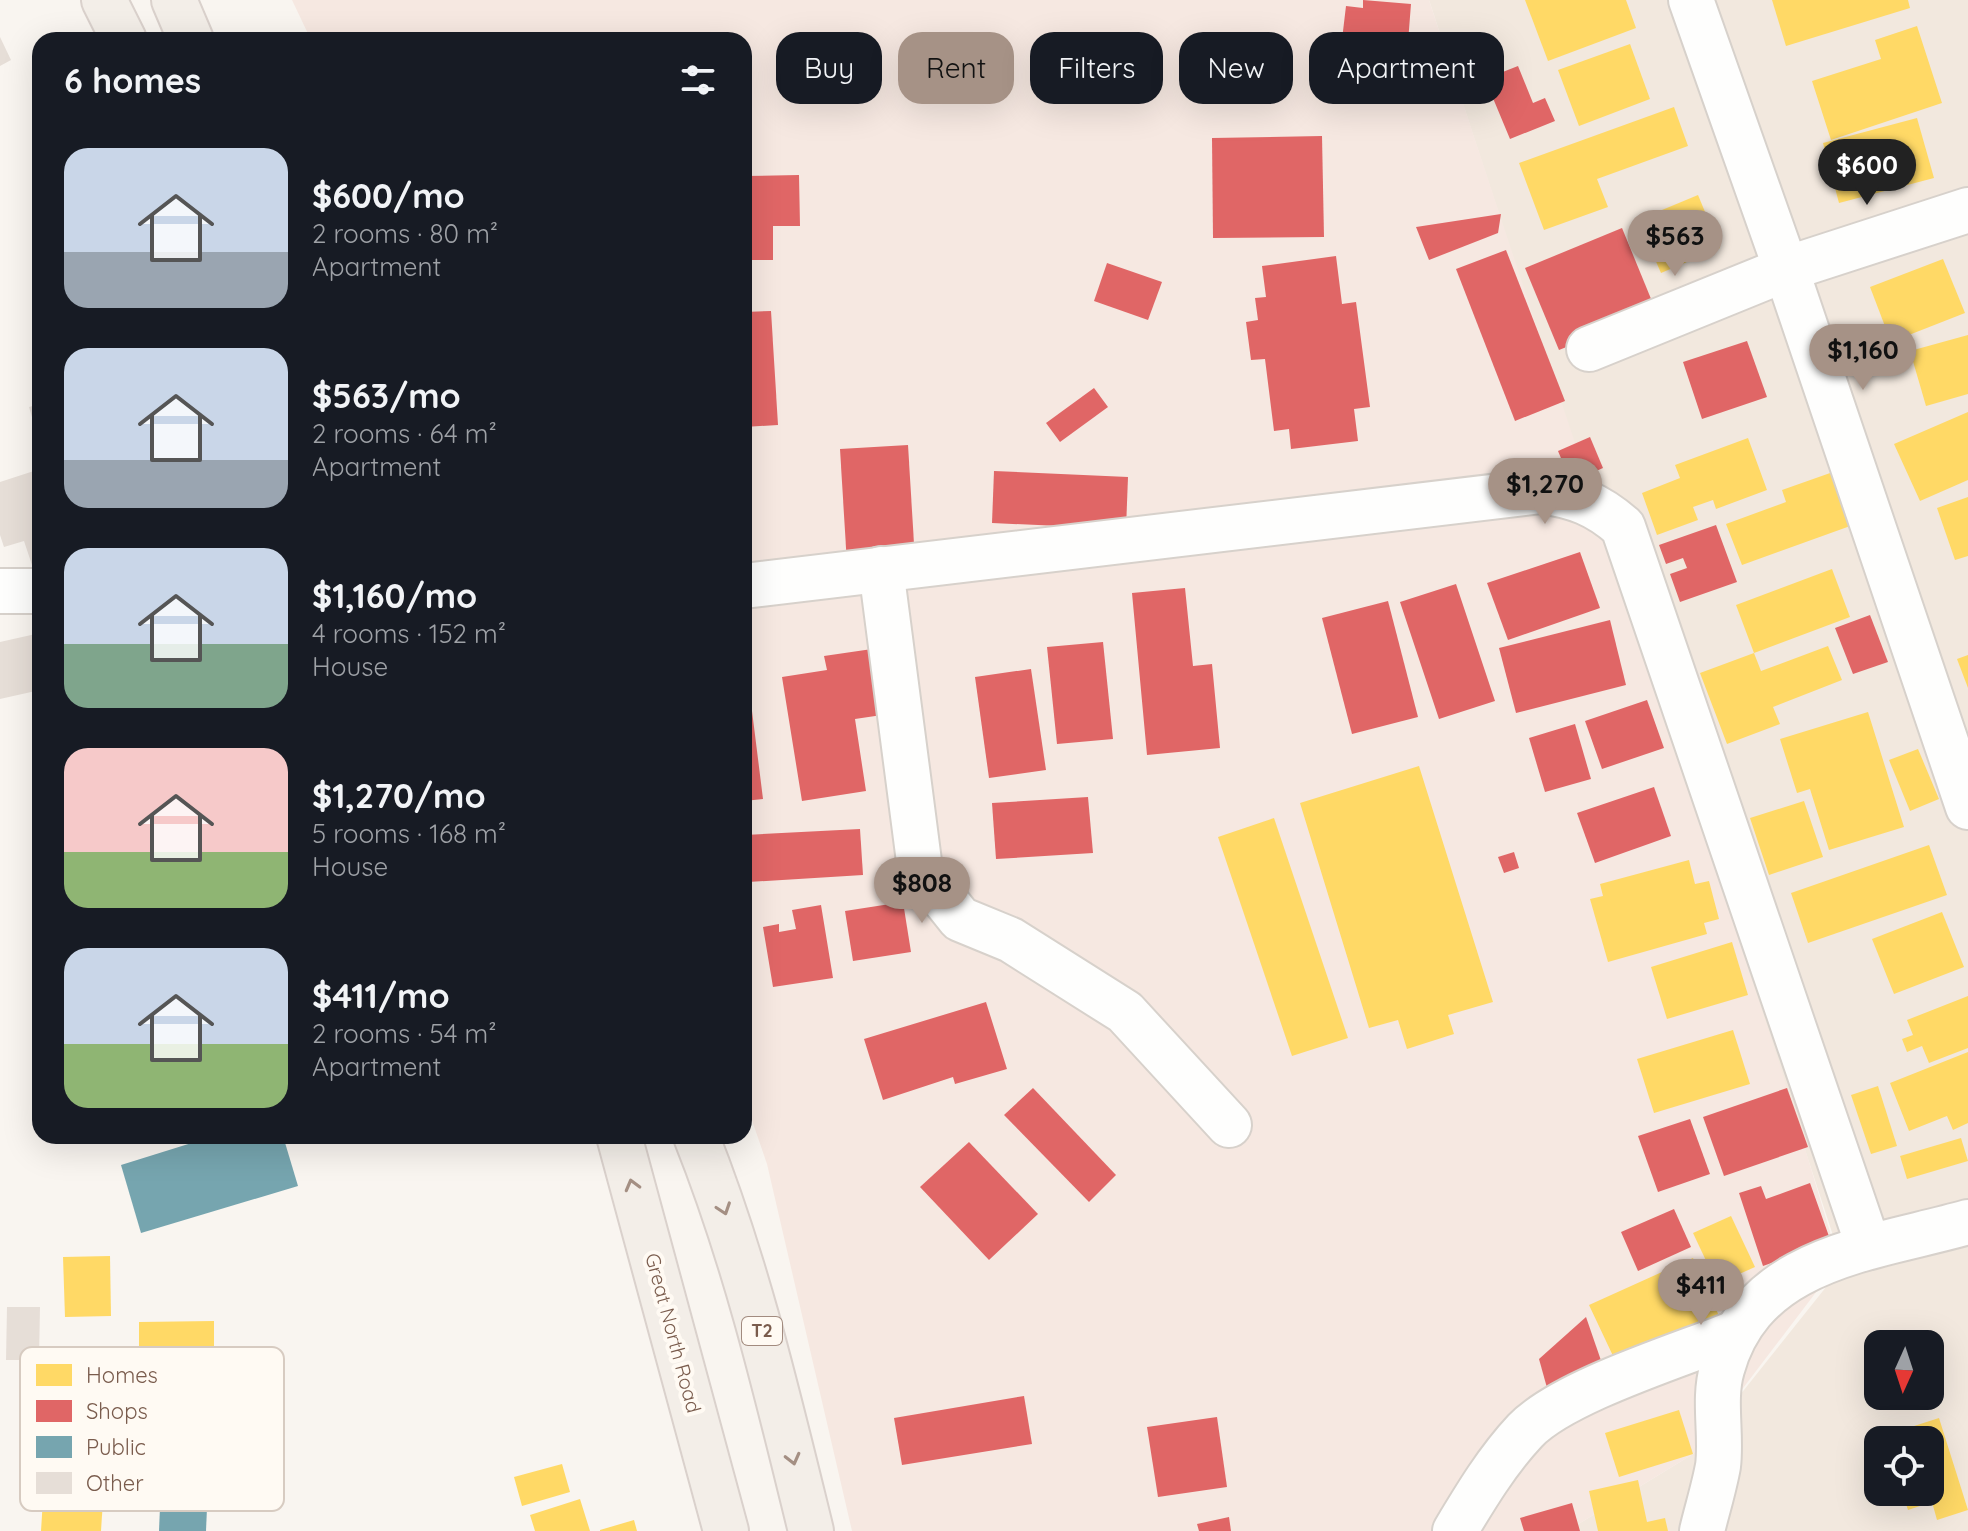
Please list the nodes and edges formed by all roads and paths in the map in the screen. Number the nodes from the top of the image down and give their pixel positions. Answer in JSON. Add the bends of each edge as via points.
{"nodes":[{"id":1,"x":104,"y":0,"type":"edge"},
{"id":2,"x":174,"y":0,"type":"edge"},
{"id":3,"x":1691,"y":0,"type":"edge"},
{"id":4,"x":120,"y":32,"type":"edge"},
{"id":5,"x":188,"y":32,"type":"edge"},
{"id":6,"x":1968,"y":210,"type":"edge"},
{"id":7,"x":1786,"y":269,"type":"junction"},
{"id":8,"x":1589,"y":349,"type":"dead end"},
{"id":9,"x":881,"y":569,"type":"junction"},
{"id":10,"x":752,"y":585,"type":"edge"},
{"id":11,"x":0,"y":591,"type":"edge"},
{"id":12,"x":32,"y":591,"type":"edge"},
{"id":13,"x":1968,"y":807,"type":"edge"},
{"id":14,"x":1229,"y":1125,"type":"dead end"},
{"id":15,"x":621,"y":1144,"type":"edge"},
{"id":16,"x":699,"y":1144,"type":"edge"},
{"id":17,"x":1968,"y":1222,"type":"edge"},
{"id":18,"x":1868,"y":1245,"type":"junction"},
{"id":19,"x":1735,"y":1333,"type":"junction"},
{"id":20,"x":726,"y":1531,"type":"edge"},
{"id":21,"x":811,"y":1531,"type":"edge"},
{"id":22,"x":1455,"y":1531,"type":"edge"},
{"id":23,"x":1702,"y":1531,"type":"edge"}],
"edges":[{"from":1,"to":4,"type":"main road"},
{"from":2,"to":5,"type":"main road"},
{"from":3,"to":7,"type":"street"},
{"from":6,"to":7,"type":"street"},
{"from":7,"to":8,"type":"street"},
{"from":7,"to":13,"type":"street"},
{"from":9,"to":10,"type":"street"},
{"from":9,"to":14,"type":"street","via":[[920,869],[960,919],[1011,940],[1125,1012]]},
{"from":9,"to":18,"type":"street","via":[[1541,491],[1573,496],[1602,509],[1623,527]]},
{"from":11,"to":12,"type":"street"},
{"from":20,"to":15,"type":"main road","name":"Great North Road","one_way":true},
{"from":16,"to":21,"type":"main road","number":"T2","one_way":true,"via":[[757,1312]]},
{"from":17,"to":18,"type":"street"},
{"from":18,"to":19,"type":"street","via":[[1827,1258],[1790,1280],[1751,1309]]},
{"from":19,"to":22,"type":"street","via":[[1566,1401],[1527,1429],[1493,1470]]},
{"from":19,"to":23,"type":"street","via":[[1721,1371],[1718,1465]]}]}
